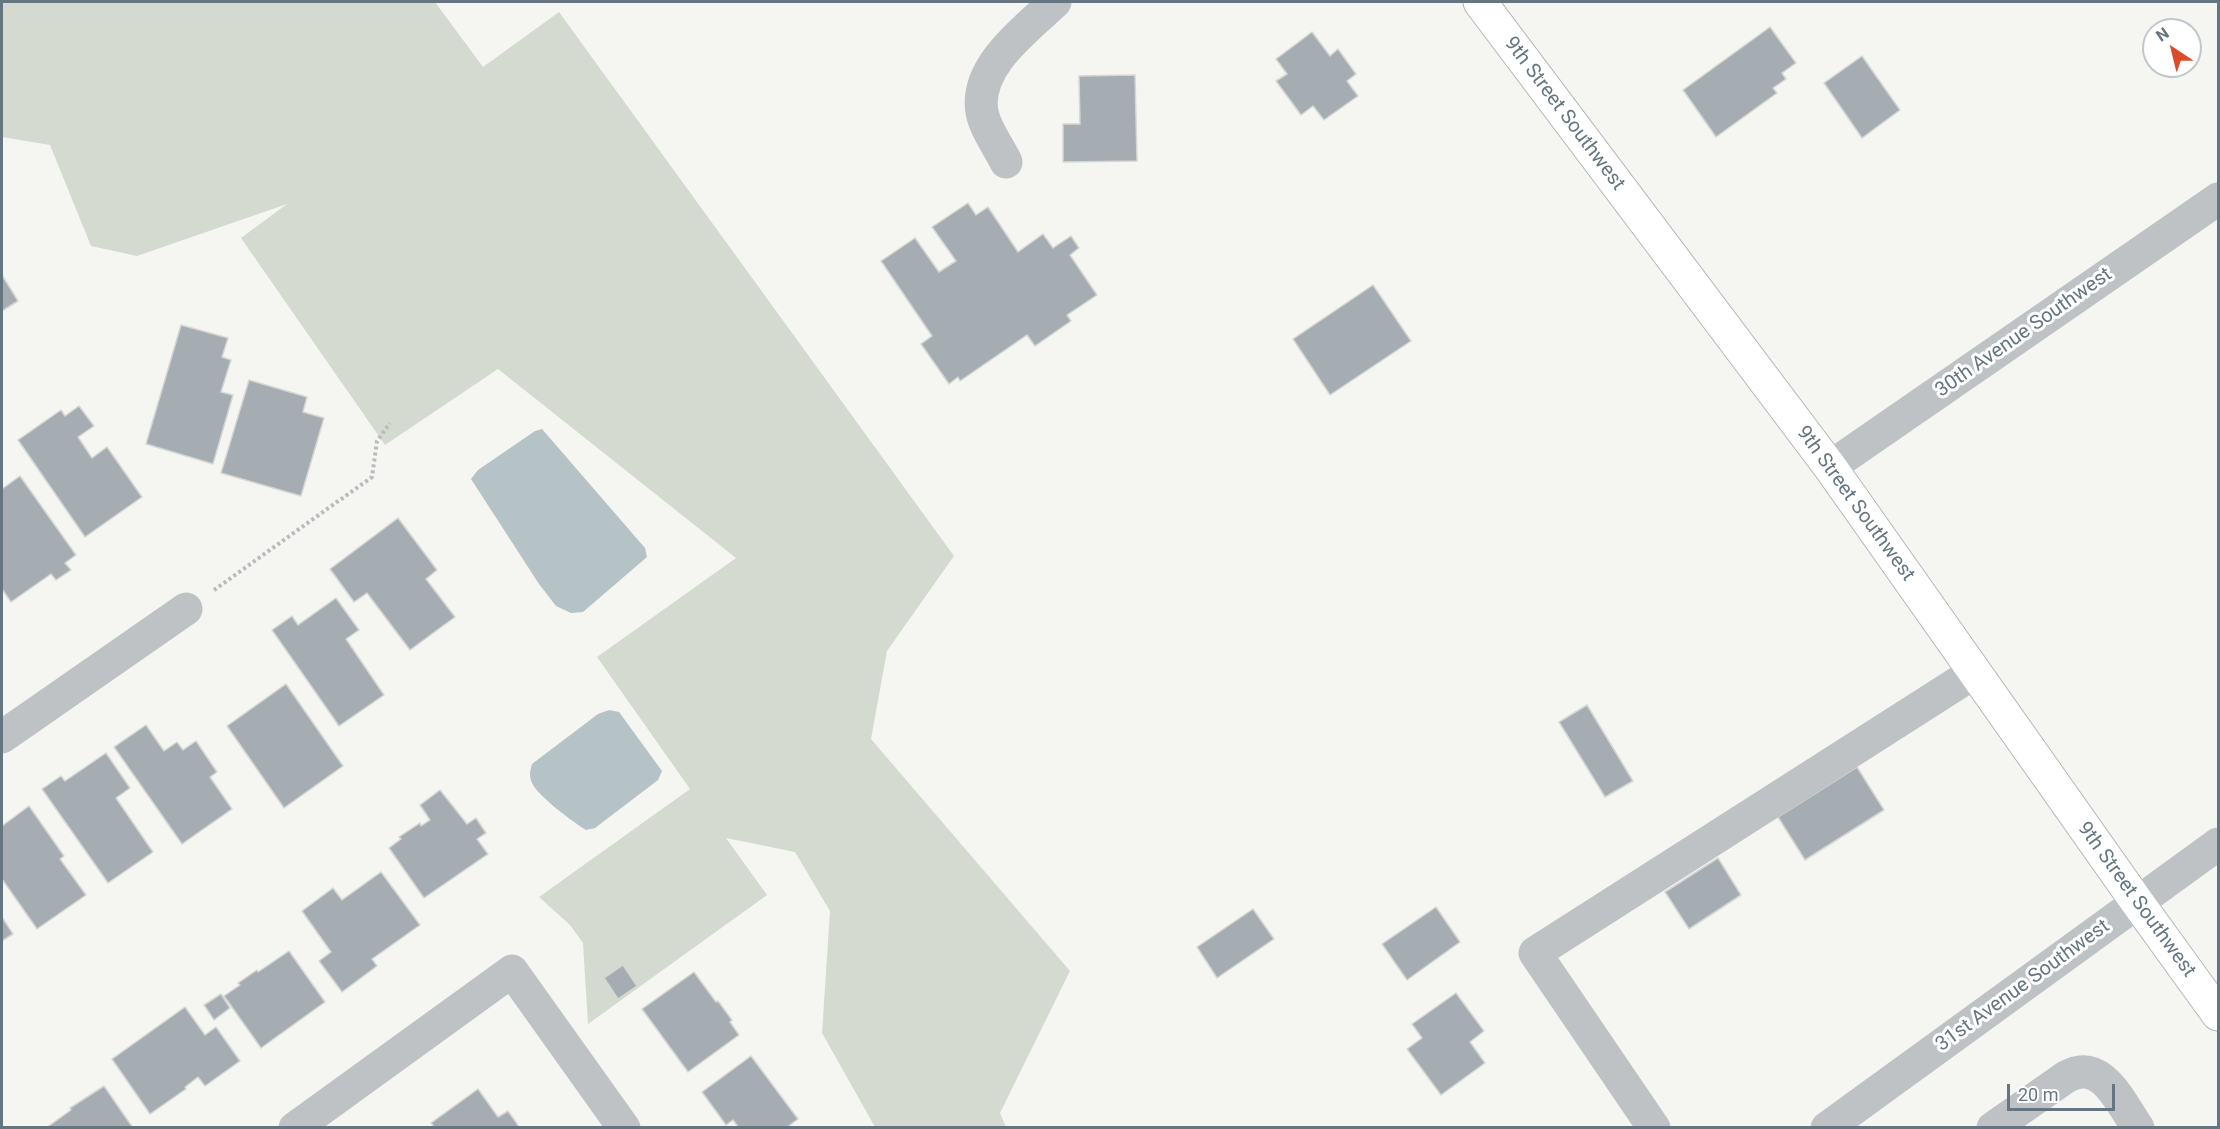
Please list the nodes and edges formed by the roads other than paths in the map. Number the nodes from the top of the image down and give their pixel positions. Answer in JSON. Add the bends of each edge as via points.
{"nodes":[{"id":1,"x":1055,"y":2,"type":"edge"},
{"id":2,"x":1480,"y":2,"type":"edge"},
{"id":3,"x":1006,"y":162,"type":"dead end"},
{"id":4,"x":2218,"y":199,"type":"edge"},
{"id":5,"x":1830,"y":467,"type":"junction"},
{"id":6,"x":186,"y":609,"type":"road end"},
{"id":7,"x":1975,"y":672,"type":"junction"},
{"id":8,"x":2,"y":737,"type":"edge"},
{"id":9,"x":2218,"y":844,"type":"edge"},
{"id":10,"x":2137,"y":902,"type":"junction"},
{"id":11,"x":2218,"y":1014,"type":"edge"},
{"id":12,"x":295,"y":1128,"type":"edge"},
{"id":13,"x":624,"y":1128,"type":"edge"},
{"id":14,"x":1654,"y":1128,"type":"edge"},
{"id":15,"x":1827,"y":1128,"type":"edge"},
{"id":16,"x":1993,"y":1128,"type":"edge"},
{"id":17,"x":2138,"y":1128,"type":"edge"}],
"edges":[{"from":1,"to":3,"type":"street","via":[[1009,44],[988,74],[983,90],[982,115]]},
{"from":2,"to":5,"type":"main road","name":"9th Street Southwest"},
{"from":4,"to":5,"type":"street","name":"30th Avenue Southwest"},
{"from":5,"to":7,"type":"main road","name":"9th Street Southwest"},
{"from":6,"to":8,"type":"street"},
{"from":7,"to":10,"type":"main road","name":"9th Street Southwest"},
{"from":7,"to":14,"type":"street","via":[[1535,953]]},
{"from":9,"to":10,"type":"street","name":"31st Avenue Southwest"},
{"from":10,"to":11,"type":"main road","name":"9th Street Southwest"},
{"from":10,"to":15,"type":"street","name":"31st Avenue Southwest"},
{"from":12,"to":13,"type":"street","via":[[512,970]]},
{"from":16,"to":17,"type":"street","via":[[2077,1071],[2101,1076]]}]}
